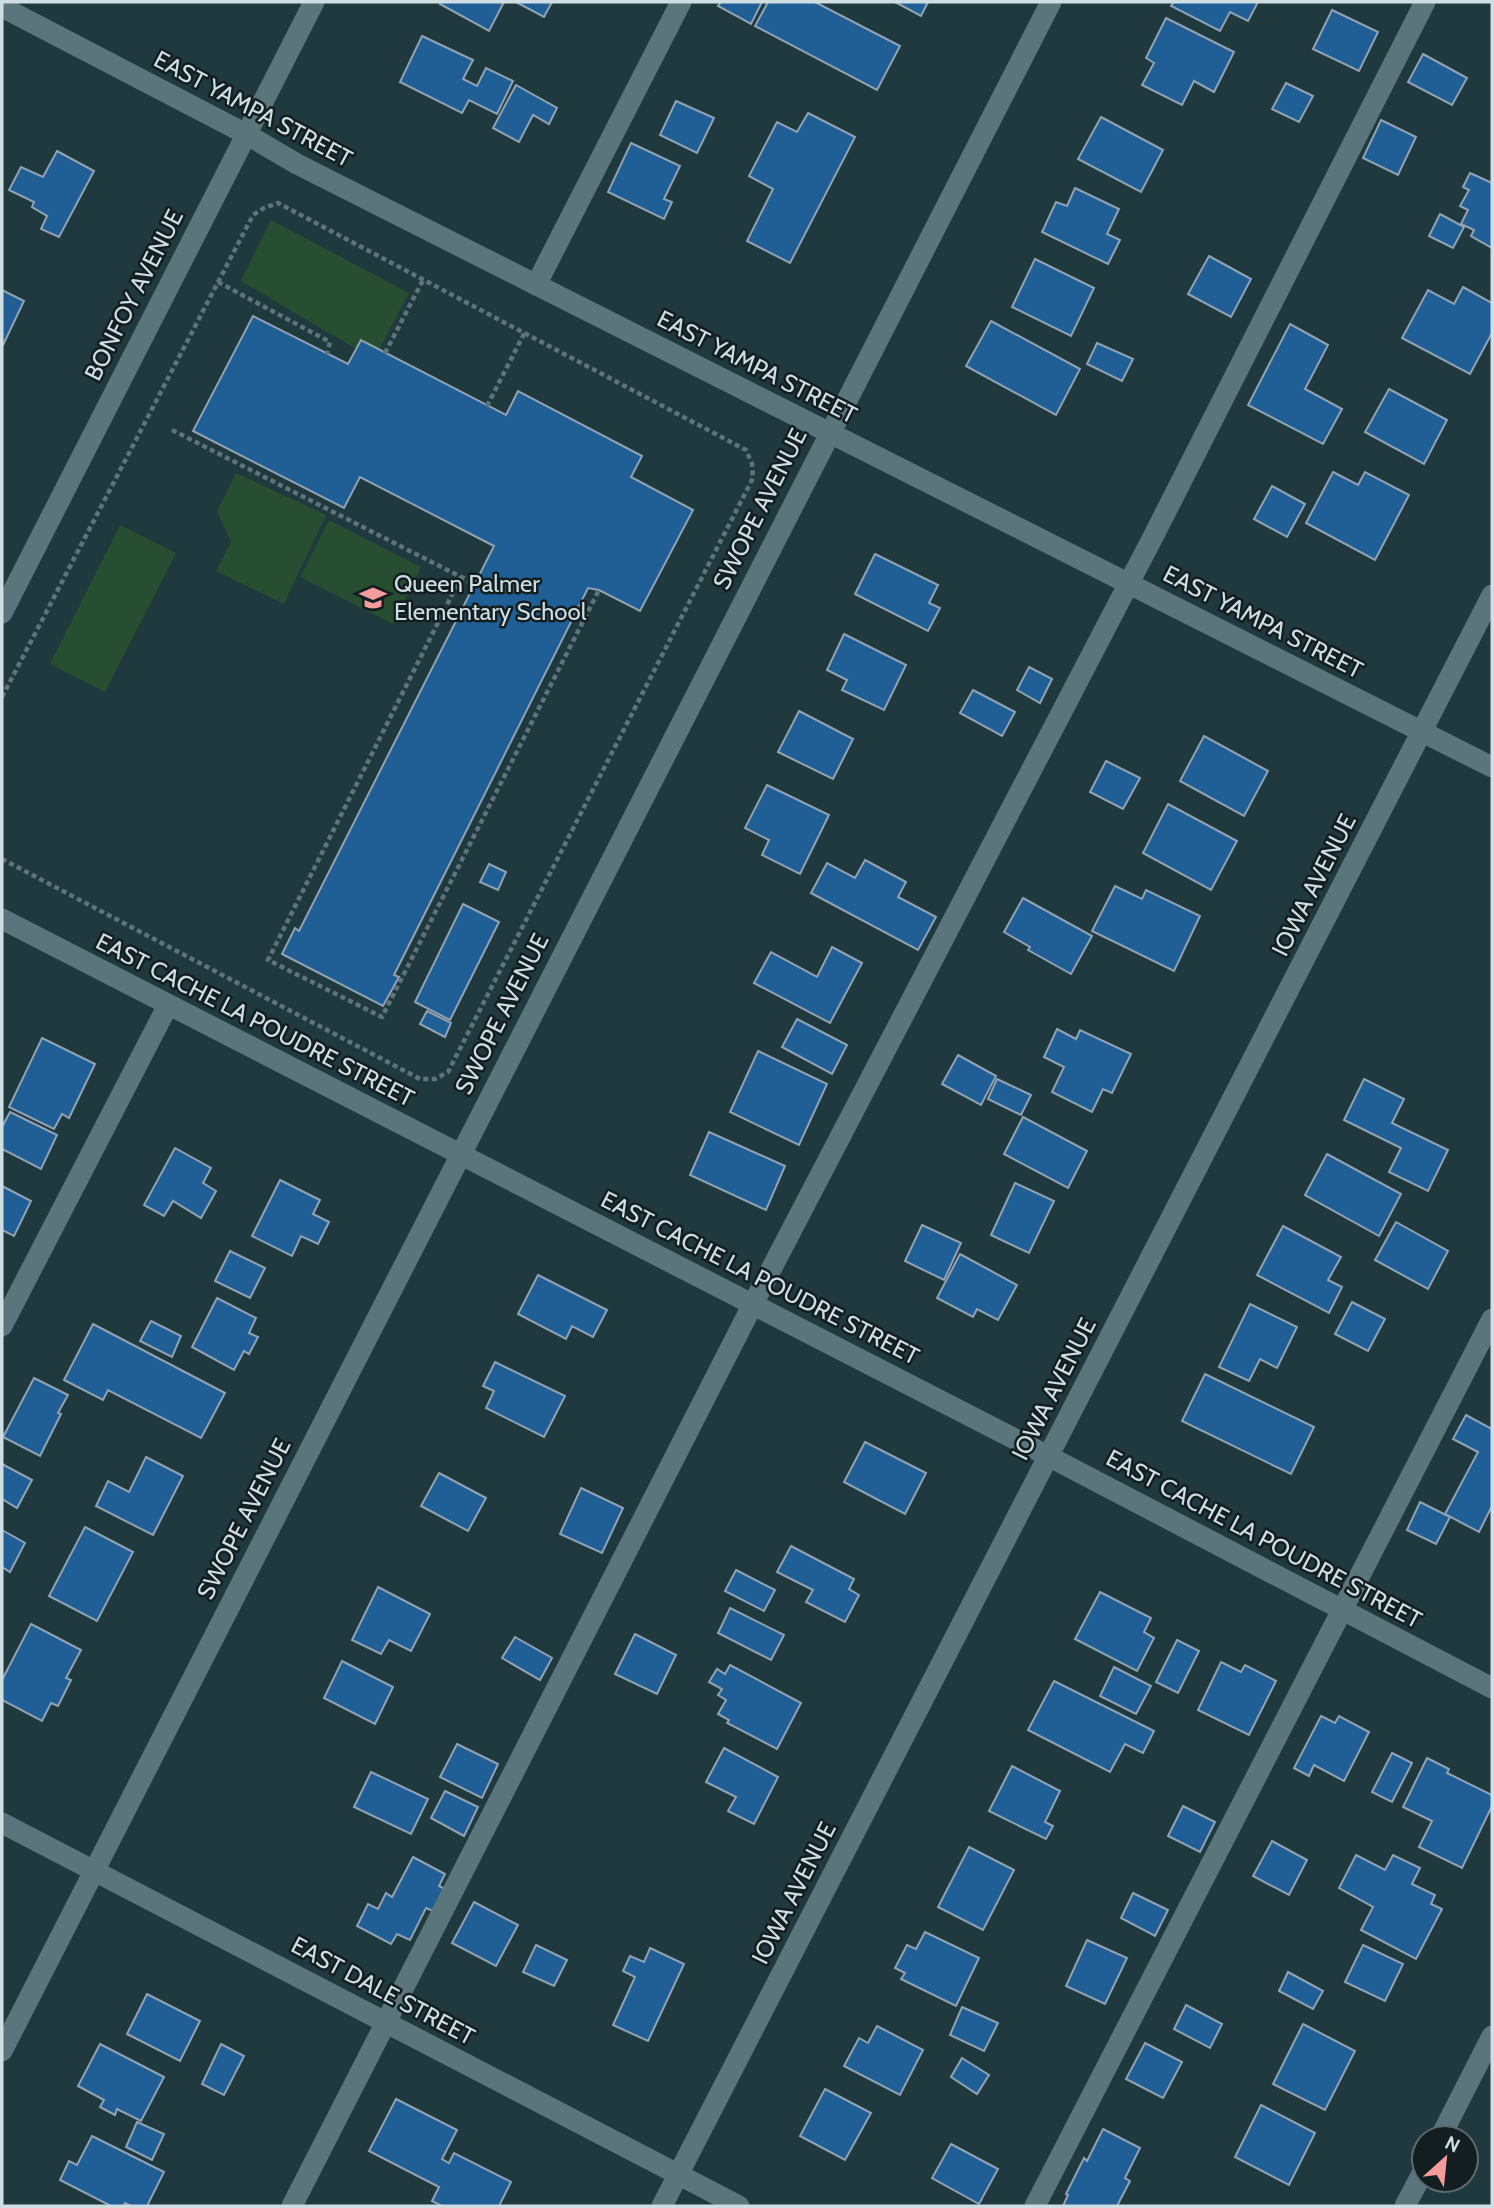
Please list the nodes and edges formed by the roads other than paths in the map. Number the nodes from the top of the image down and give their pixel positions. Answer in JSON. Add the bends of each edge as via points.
{"nodes":[{"id":1,"x":314,"y":2,"type":"edge"},
{"id":2,"x":681,"y":2,"type":"edge"},
{"id":3,"x":1051,"y":2,"type":"edge"},
{"id":4,"x":1425,"y":2,"type":"edge"},
{"id":5,"x":2,"y":7,"type":"edge"},
{"id":6,"x":246,"y":134,"type":"junction"},
{"id":7,"x":536,"y":285,"type":"junction"},
{"id":8,"x":829,"y":433,"type":"junction"},
{"id":9,"x":1129,"y":584,"type":"junction"},
{"id":10,"x":1492,"y":595,"type":"edge"},
{"id":11,"x":2,"y":613,"type":"edge"},
{"id":12,"x":1422,"y":731,"type":"junction"},
{"id":13,"x":1492,"y":767,"type":"edge"},
{"id":14,"x":2,"y":919,"type":"edge"},
{"id":15,"x":167,"y":1005,"type":"junction"},
{"id":16,"x":461,"y":1154,"type":"junction"},
{"id":17,"x":753,"y":1304,"type":"junction"},
{"id":18,"x":1492,"y":1319,"type":"edge"},
{"id":19,"x":2,"y":1326,"type":"edge"},
{"id":20,"x":1048,"y":1456,"type":"junction"},
{"id":21,"x":1342,"y":1610,"type":"junction"},
{"id":22,"x":1492,"y":1688,"type":"edge"},
{"id":23,"x":2,"y":1822,"type":"edge"},
{"id":24,"x":95,"y":1870,"type":"junction"},
{"id":25,"x":387,"y":2023,"type":"junction"},
{"id":26,"x":1492,"y":2036,"type":"edge"},
{"id":27,"x":2,"y":2051,"type":"edge"},
{"id":28,"x":1447,"y":2124,"type":"edge"},
{"id":29,"x":679,"y":2175,"type":"junction"},
{"id":30,"x":292,"y":2206,"type":"edge"},
{"id":31,"x":662,"y":2206,"type":"edge"},
{"id":32,"x":739,"y":2206,"type":"edge"},
{"id":33,"x":1035,"y":2206,"type":"edge"}],
"edges":[{"from":1,"to":6,"type":"street","name":"BONFOY AVENUE"},
{"from":2,"to":7,"type":"street"},
{"from":3,"to":8,"type":"street","name":"SWOPE AVENUE"},
{"from":4,"to":9,"type":"street"},
{"from":5,"to":6,"type":"street","name":"EAST YAMPA STREET"},
{"from":6,"to":7,"type":"street","name":"EAST YAMPA STREET"},
{"from":6,"to":11,"type":"street","name":"BONFOY AVENUE"},
{"from":7,"to":8,"type":"street","name":"EAST YAMPA STREET"},
{"from":8,"to":9,"type":"street","name":"EAST YAMPA STREET"},
{"from":8,"to":16,"type":"street","name":"SWOPE AVENUE"},
{"from":9,"to":12,"type":"street","name":"EAST YAMPA STREET"},
{"from":9,"to":17,"type":"street"},
{"from":10,"to":12,"type":"street","name":"IOWA AVENUE"},
{"from":12,"to":13,"type":"street","name":"EAST YAMPA STREET"},
{"from":12,"to":20,"type":"street","name":"IOWA AVENUE"},
{"from":14,"to":15,"type":"street","name":"EAST CACHE LA POUDRE STREET"},
{"from":15,"to":16,"type":"street","name":"EAST CACHE LA POUDRE STREET"},
{"from":15,"to":19,"type":"street"},
{"from":16,"to":17,"type":"street","name":"EAST CACHE LA POUDRE STREET"},
{"from":16,"to":24,"type":"street","name":"SWOPE AVENUE"},
{"from":17,"to":20,"type":"street","name":"EAST CACHE LA POUDRE STREET"},
{"from":17,"to":25,"type":"street"},
{"from":18,"to":21,"type":"street"},
{"from":20,"to":21,"type":"street","name":"EAST CACHE LA POUDRE STREET"},
{"from":20,"to":29,"type":"street","name":"IOWA AVENUE"},
{"from":21,"to":22,"type":"street","name":"EAST CACHE LA POUDRE STREET"},
{"from":21,"to":33,"type":"street"},
{"from":23,"to":24,"type":"street","name":"EAST DALE STREET"},
{"from":24,"to":25,"type":"street","name":"EAST DALE STREET"},
{"from":24,"to":27,"type":"street","name":"SWOPE AVENUE"},
{"from":25,"to":29,"type":"street","name":"EAST DALE STREET"},
{"from":25,"to":30,"type":"street"},
{"from":26,"to":28,"type":"street"},
{"from":29,"to":31,"type":"street","name":"IOWA AVENUE"},
{"from":29,"to":32,"type":"street","name":"EAST DALE STREET"}]}
